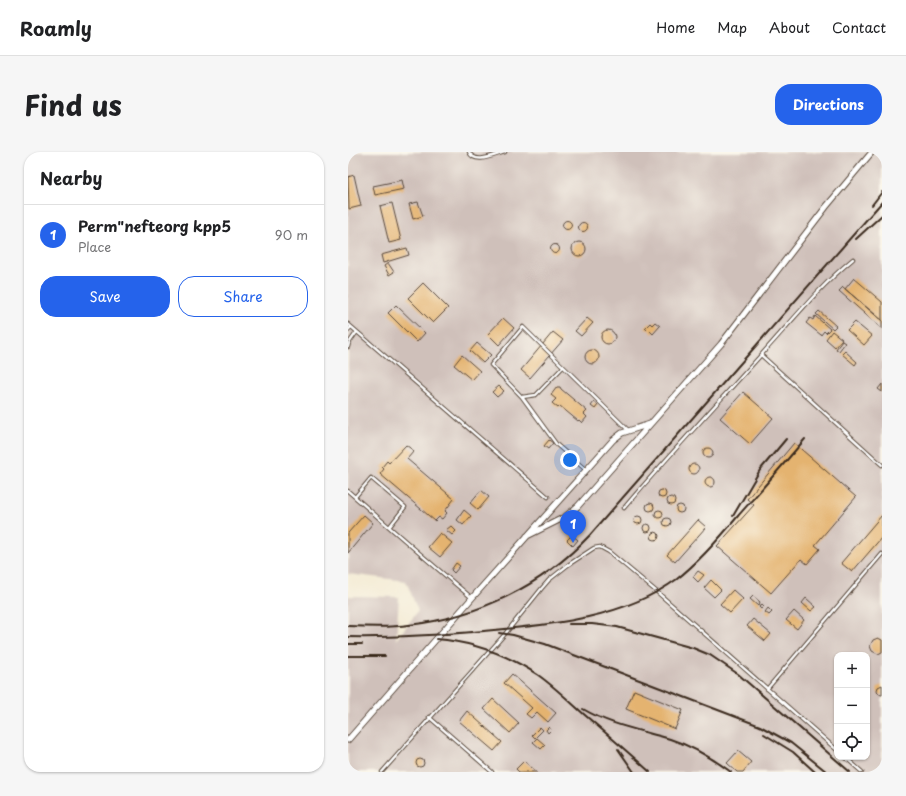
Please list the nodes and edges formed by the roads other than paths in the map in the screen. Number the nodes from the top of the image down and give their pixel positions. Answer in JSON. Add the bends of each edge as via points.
{"nodes":[{"id":1,"x":469,"y":152,"type":"edge"},
{"id":2,"x":504,"y":152,"type":"edge"},
{"id":3,"x":872,"y":152,"type":"edge"},
{"id":4,"x":853,"y":259,"type":"dead end"},
{"id":5,"x":348,"y":324,"type":"edge"},
{"id":6,"x":351,"y":327,"type":"junction"},
{"id":7,"x":348,"y":330,"type":"edge"},
{"id":8,"x":356,"y":333,"type":"junction"},
{"id":9,"x":348,"y":347,"type":"edge"},
{"id":10,"x":762,"y":355,"type":"junction"},
{"id":11,"x":562,"y":367,"type":"junction"},
{"id":12,"x":522,"y":398,"type":"junction"},
{"id":13,"x":653,"y":422,"type":"junction"},
{"id":14,"x":628,"y":430,"type":"junction"},
{"id":15,"x":882,"y":465,"type":"edge"},
{"id":16,"x":586,"y":471,"type":"junction"},
{"id":17,"x":348,"y":491,"type":"edge"},
{"id":18,"x":355,"y":497,"type":"junction"},
{"id":19,"x":548,"y":497,"type":"dead end"},
{"id":20,"x":624,"y":508,"type":"dead end"},
{"id":21,"x":390,"y":526,"type":"junction"},
{"id":22,"x":527,"y":536,"type":"junction"},
{"id":23,"x":882,"y":554,"type":"edge"},
{"id":24,"x":472,"y":598,"type":"junction"},
{"id":25,"x":767,"y":689,"type":"junction"},
{"id":26,"x":429,"y":717,"type":"junction"},
{"id":27,"x":348,"y":740,"type":"edge"},
{"id":28,"x":834,"y":747,"type":"edge"},
{"id":29,"x":848,"y":760,"type":"edge"},
{"id":30,"x":382,"y":772,"type":"edge"},
{"id":31,"x":492,"y":772,"type":"edge"},
{"id":32,"x":862,"y":772,"type":"edge"}],
"edges":[{"from":1,"to":2,"type":"lane","via":[[471,156],[479,159]]},
{"from":3,"to":13,"type":"street","via":[[826,207],[721,344]]},
{"from":4,"to":10,"type":"lane","via":[[809,300]]},
{"from":5,"to":6,"type":"lane"},
{"from":6,"to":7,"type":"lane"},
{"from":6,"to":8,"type":"lane"},
{"from":8,"to":9,"type":"lane"},
{"from":8,"to":19,"type":"lane"},
{"from":10,"to":15,"type":"lane"},
{"from":10,"to":20,"type":"lane"},
{"from":11,"to":12,"type":"lane","via":[[536,395]]},
{"from":11,"to":12,"type":"lane","via":[[523,327],[491,365]]},
{"from":11,"to":14,"type":"lane"},
{"from":12,"to":16,"type":"lane","via":[[557,444]]},
{"from":13,"to":14,"type":"street"},
{"from":13,"to":22,"type":"street","via":[[571,513]]},
{"from":14,"to":16,"type":"street","via":[[613,440]]},
{"from":16,"to":22,"type":"street"},
{"from":17,"to":18,"type":"lane"},
{"from":18,"to":21,"type":"lane"},
{"from":18,"to":21,"type":"lane","via":[[371,478],[405,507]]},
{"from":21,"to":24,"type":"lane"},
{"from":22,"to":24,"type":"street"},
{"from":23,"to":25,"type":"lane"},
{"from":24,"to":27,"type":"street"},
{"from":25,"to":26,"type":"lane","via":[[651,586],[606,550],[596,547],[546,584]]},
{"from":25,"to":28,"type":"lane"},
{"from":26,"to":30,"type":"lane"},
{"from":26,"to":31,"type":"lane"},
{"from":29,"to":32,"type":"lane"}]}
